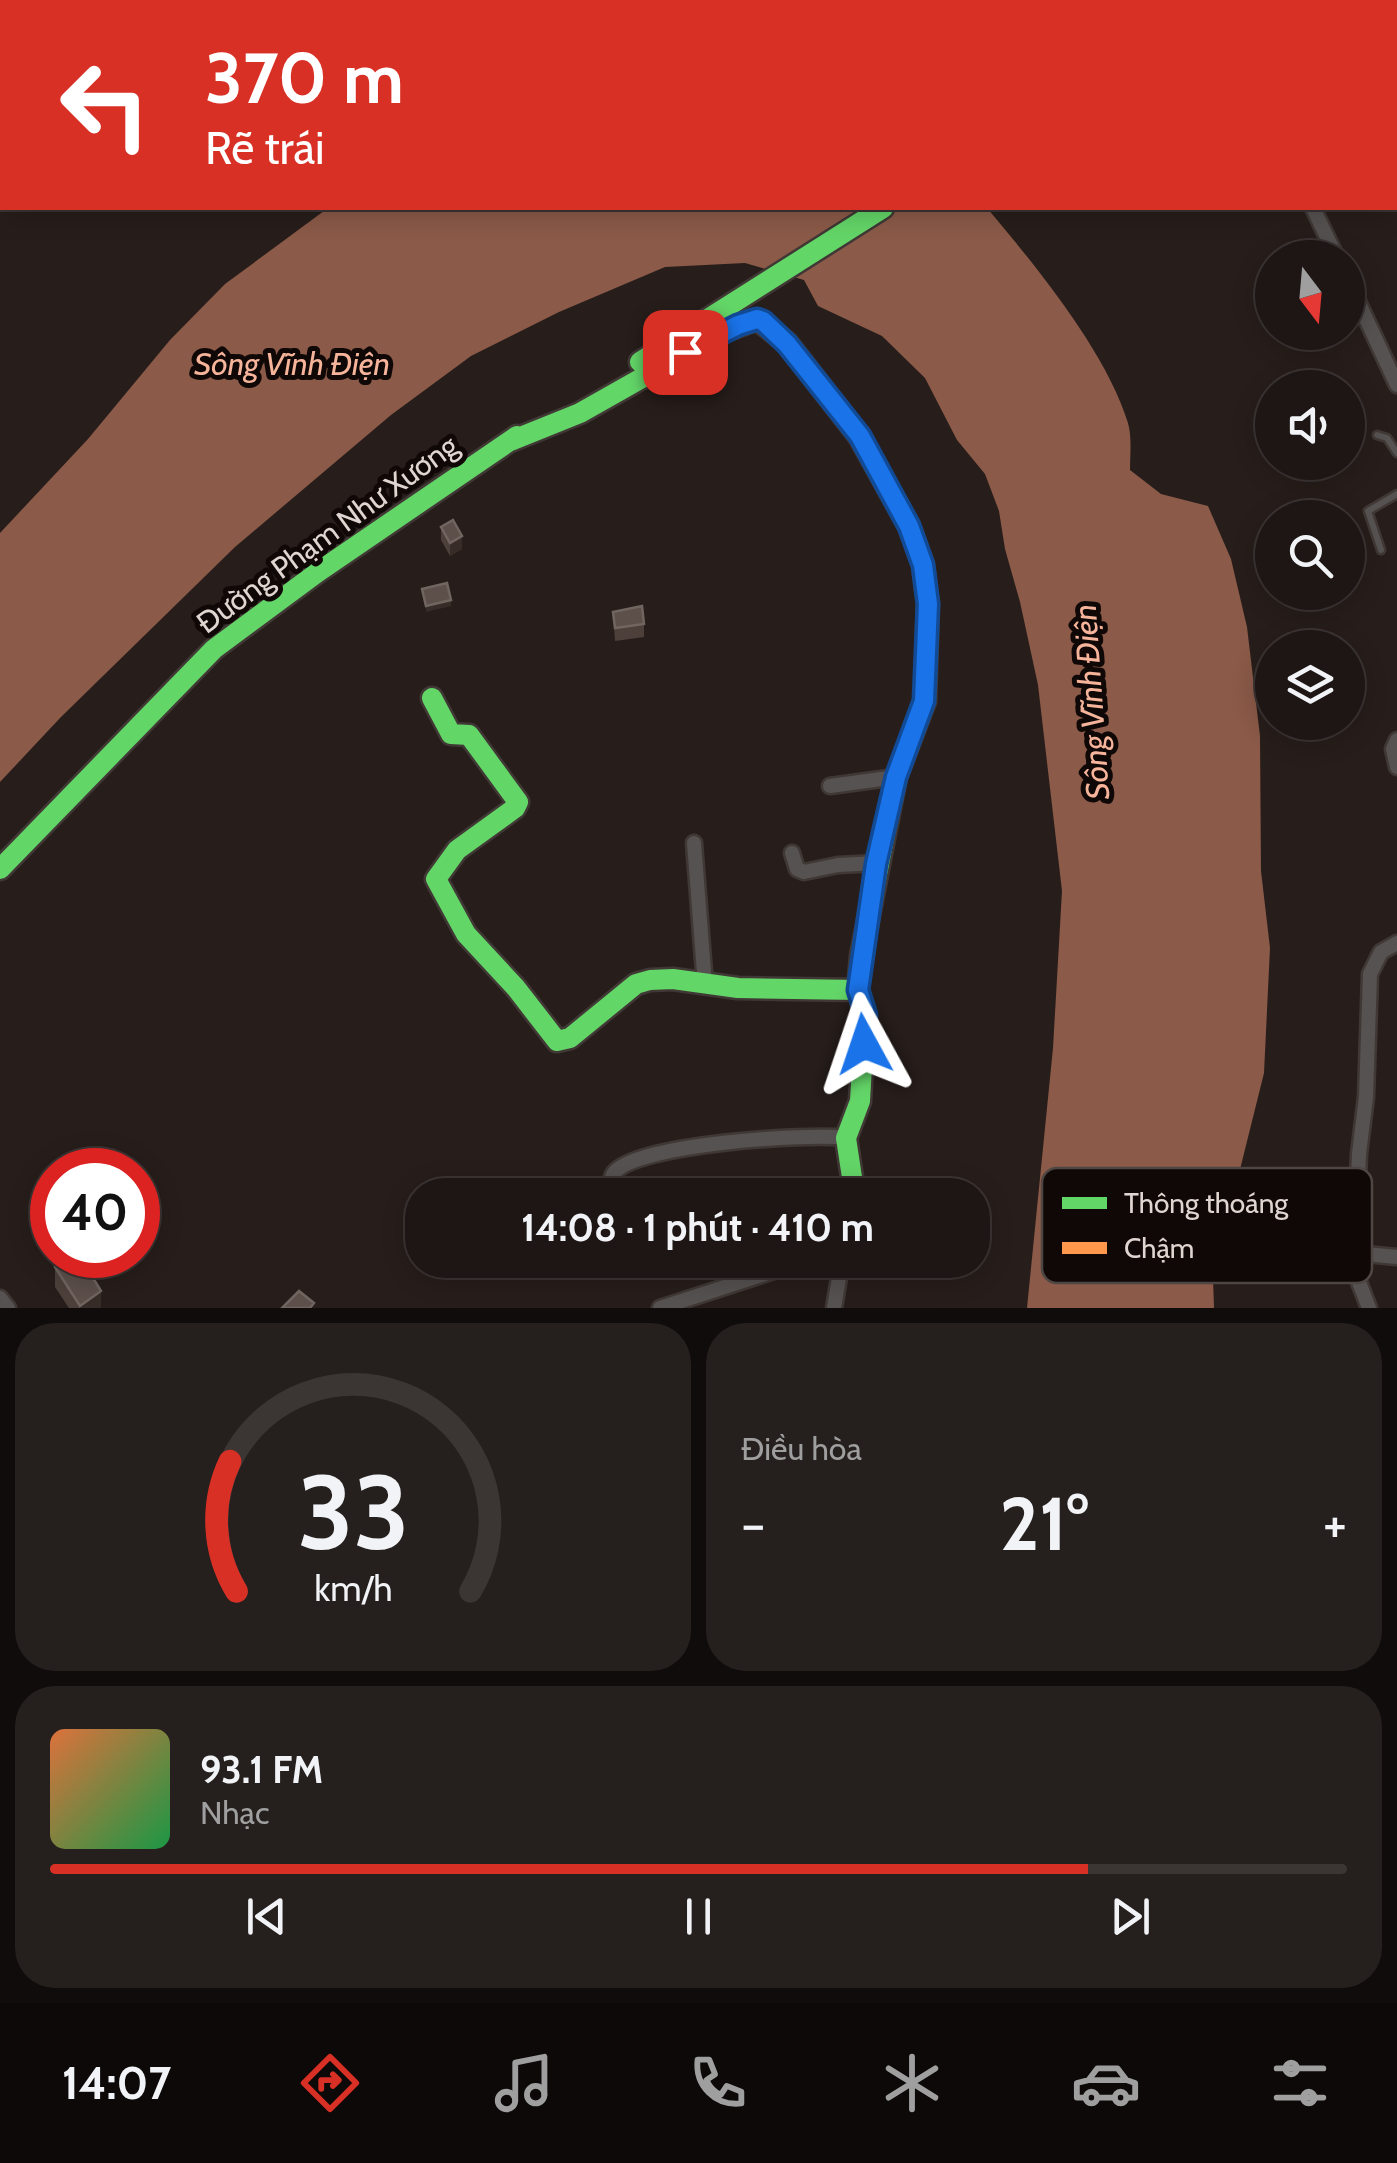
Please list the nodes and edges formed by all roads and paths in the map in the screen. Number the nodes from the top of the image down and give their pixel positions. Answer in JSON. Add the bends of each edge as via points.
{"nodes":[{"id":1,"x":880,"y":210,"type":"edge"},
{"id":2,"x":1315,"y":210,"type":"edge"},
{"id":3,"x":1329,"y":240,"type":"edge"},
{"id":4,"x":1365,"y":316,"type":"edge"},
{"id":5,"x":1397,"y":385,"type":"edge"},
{"id":6,"x":1377,"y":435,"type":"dead end"},
{"id":7,"x":508,"y":442,"type":"junction"},
{"id":8,"x":1397,"y":454,"type":"edge"},
{"id":9,"x":1397,"y":494,"type":"edge"},
{"id":10,"x":1381,"y":550,"type":"dead end"},
{"id":11,"x":432,"y":698,"type":"dead end"},
{"id":12,"x":1397,"y":740,"type":"edge"},
{"id":13,"x":1397,"y":768,"type":"edge"},
{"id":14,"x":896,"y":777,"type":"junction"},
{"id":15,"x":830,"y":786,"type":"dead end"},
{"id":16,"x":694,"y":843,"type":"dead end"},
{"id":17,"x":792,"y":853,"type":"dead end"},
{"id":18,"x":876,"y":864,"type":"junction"},
{"id":19,"x":0,"y":869,"type":"edge"},
{"id":20,"x":1397,"y":943,"type":"edge"},
{"id":21,"x":705,"y":985,"type":"junction"},
{"id":22,"x":858,"y":990,"type":"junction"},
{"id":23,"x":846,"y":1138,"type":"junction"},
{"id":24,"x":1358,"y":1168,"type":"edge"},
{"id":25,"x":612,"y":1178,"type":"edge"},
{"id":26,"x":852,"y":1178,"type":"edge"},
{"id":27,"x":1372,"y":1255,"type":"edge"},
{"id":28,"x":1397,"y":1257,"type":"edge"},
{"id":29,"x":752,"y":1278,"type":"edge"},
{"id":30,"x":839,"y":1278,"type":"edge"},
{"id":31,"x":1359,"y":1283,"type":"edge"},
{"id":32,"x":0,"y":1298,"type":"edge"},
{"id":33,"x":8,"y":1308,"type":"edge"},
{"id":34,"x":660,"y":1308,"type":"edge"},
{"id":35,"x":834,"y":1308,"type":"edge"},
{"id":36,"x":1369,"y":1308,"type":"edge"}],
"edges":[{"from":1,"to":7,"type":"street","name":"Đường Phạm Như Xương"},
{"from":2,"to":3,"type":"street"},
{"from":4,"to":5,"type":"street"},
{"from":6,"to":8,"type":"lane"},
{"from":7,"to":14,"type":"street","via":[[540,434],[738,325],[763,321],[860,436],[923,565],[924,701]]},
{"from":7,"to":19,"type":"street","name":"Đường Phạm Như Xương","via":[[214,650]]},
{"from":9,"to":10,"type":"lane","via":[[1368,511]]},
{"from":11,"to":21,"type":"street","via":[[451,734],[469,735],[518,802],[474,834],[436,879],[466,934],[553,1037],[570,1038],[636,984],[673,979]]},
{"from":12,"to":13,"type":"street"},
{"from":14,"to":15,"type":"street"},
{"from":14,"to":18,"type":"street"},
{"from":16,"to":21,"type":"street"},
{"from":17,"to":18,"type":"street","via":[[804,872]]},
{"from":18,"to":22,"type":"street"},
{"from":20,"to":24,"type":"street","via":[[1380,952],[1370,974]]},
{"from":21,"to":22,"type":"street"},
{"from":22,"to":23,"type":"street","via":[[866,1015],[860,1101]]},
{"from":23,"to":25,"type":"street","via":[[776,1136],[710,1144],[648,1158]]},
{"from":23,"to":26,"type":"street"},
{"from":27,"to":28,"type":"street"},
{"from":29,"to":34,"type":"street"},
{"from":30,"to":35,"type":"street"},
{"from":31,"to":36,"type":"street"},
{"from":32,"to":33,"type":"street"}]}
